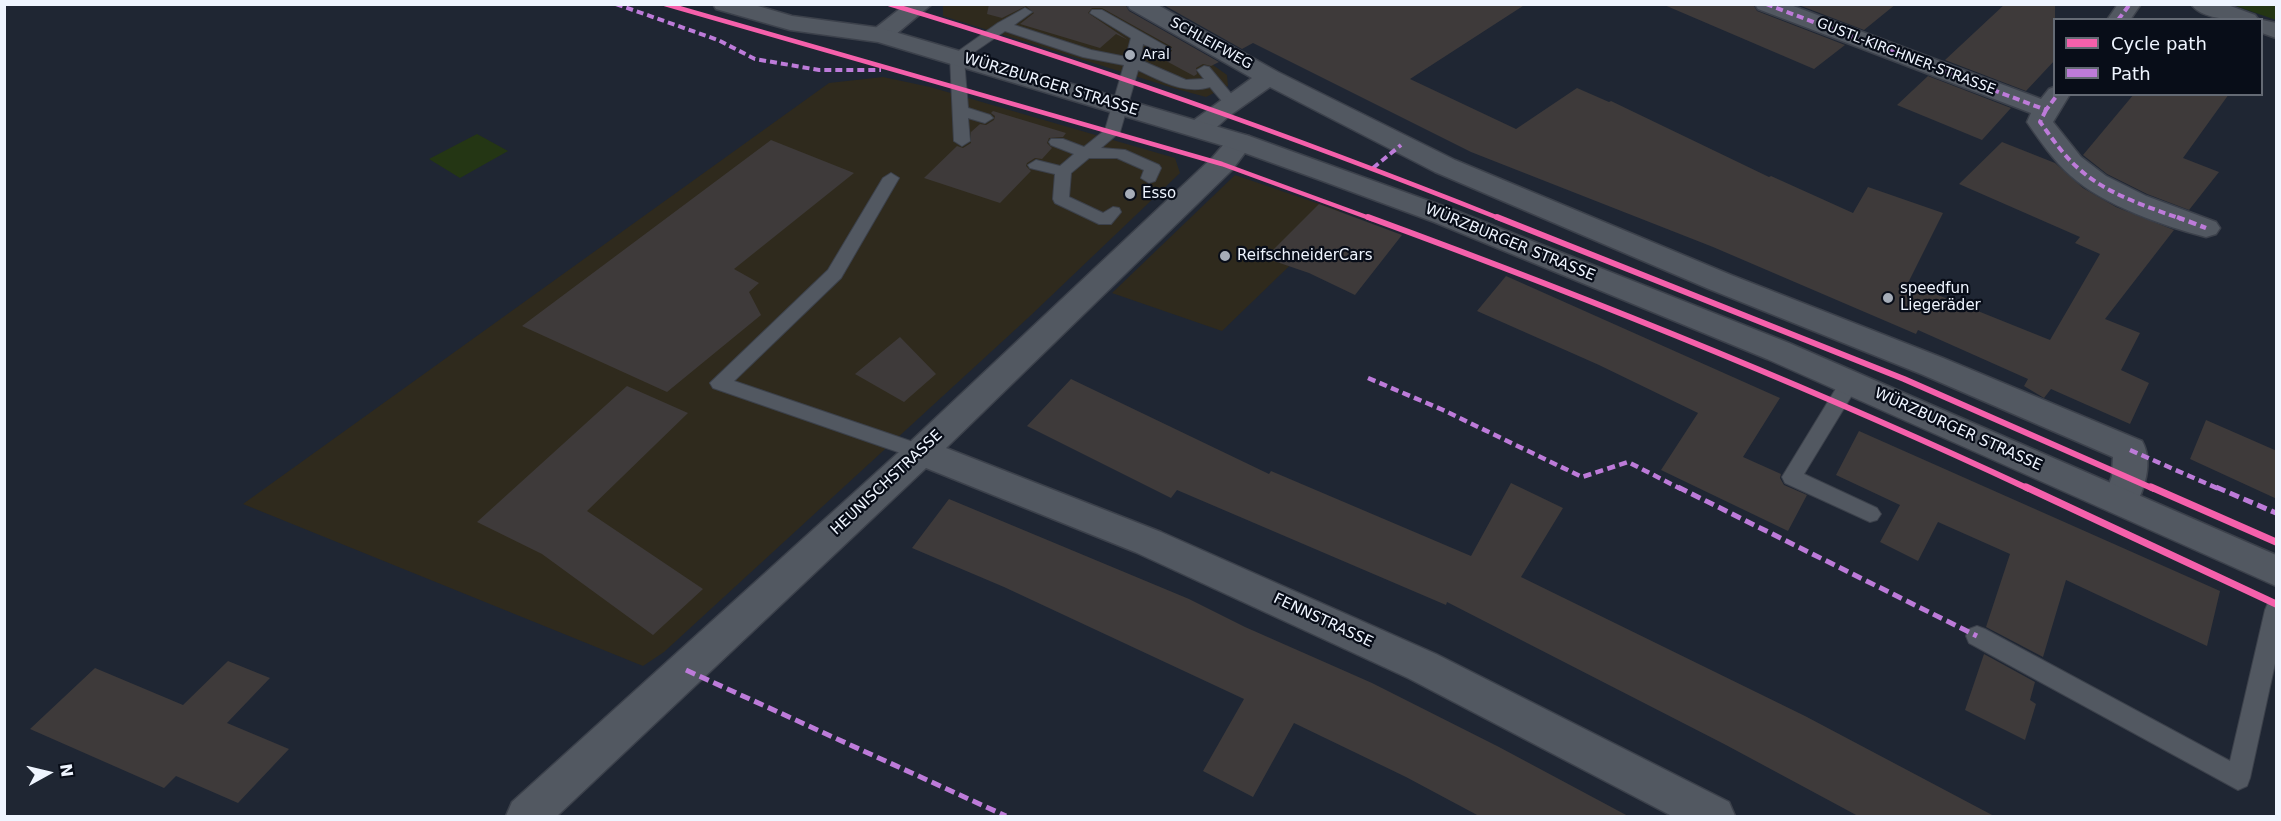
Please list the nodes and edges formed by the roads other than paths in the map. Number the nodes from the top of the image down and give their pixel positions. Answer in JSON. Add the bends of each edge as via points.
{"nodes":[{"id":1,"x":724,"y":4,"type":"edge"},
{"id":2,"x":829,"y":4,"type":"edge"},
{"id":3,"x":921,"y":4,"type":"edge"},
{"id":4,"x":1138,"y":4,"type":"edge"},
{"id":5,"x":1766,"y":4,"type":"edge"},
{"id":6,"x":2130,"y":4,"type":"edge"},
{"id":7,"x":2202,"y":4,"type":"edge"},
{"id":8,"x":1025,"y":12,"type":"dead end"},
{"id":9,"x":1097,"y":13,"type":"dead end"},
{"id":10,"x":2120,"y":18,"type":"edge"},
{"id":11,"x":2241,"y":18,"type":"edge"},
{"id":12,"x":2263,"y":25,"type":"edge"},
{"id":13,"x":1002,"y":26,"type":"junction"},
{"id":14,"x":2277,"y":31,"type":"edge"},
{"id":15,"x":881,"y":35,"type":"junction"},
{"id":16,"x":1113,"y":37,"type":"dead end"},
{"id":17,"x":1135,"y":49,"type":"junction"},
{"id":18,"x":1164,"y":49,"type":"dead end"},
{"id":19,"x":957,"y":57,"type":"junction"},
{"id":20,"x":1269,"y":76,"type":"junction"},
{"id":21,"x":2052,"y":102,"type":"edge"},
{"id":22,"x":1231,"y":103,"type":"junction"},
{"id":23,"x":1119,"y":105,"type":"junction"},
{"id":24,"x":959,"y":110,"type":"junction"},
{"id":25,"x":985,"y":118,"type":"dead end"},
{"id":26,"x":1199,"y":129,"type":"junction"},
{"id":27,"x":962,"y":141,"type":"dead end"},
{"id":28,"x":1240,"y":141,"type":"junction"},
{"id":29,"x":1058,"y":142,"type":"dead end"},
{"id":30,"x":1086,"y":153,"type":"junction"},
{"id":31,"x":1036,"y":165,"type":"dead end"},
{"id":32,"x":1064,"y":171,"type":"junction"},
{"id":33,"x":891,"y":178,"type":"dead end"},
{"id":34,"x":1149,"y":178,"type":"dead end"},
{"id":35,"x":1113,"y":212,"type":"dead end"},
{"id":36,"x":2206,"y":228,"type":"dead end"},
{"id":37,"x":1850,"y":382,"type":"junction"},
{"id":38,"x":921,"y":452,"type":"junction"},
{"id":39,"x":2121,"y":501,"type":"junction"},
{"id":40,"x":1870,"y":514,"type":"dead end"},
{"id":41,"x":2277,"y":571,"type":"edge"},
{"id":42,"x":2277,"y":610,"type":"edge"},
{"id":43,"x":1977,"y":636,"type":"dead end"},
{"id":44,"x":527,"y":816,"type":"edge"},
{"id":45,"x":1714,"y":816,"type":"edge"}],
"edges":[{"from":1,"to":15,"type":"street","name":"WÜRZBURGER STRASSE","via":[[790,23]]},
{"from":2,"to":15,"type":"street","name":"WÜRZBURGER STRASSE"},
{"from":3,"to":15,"type":"street"},
{"from":4,"to":20,"type":"street","name":"SCHLEIFWEG"},
{"from":5,"to":21,"type":"street","name":"GUSTL-KIRCHNER-STRASSE"},
{"from":6,"to":10,"type":"street"},
{"from":7,"to":11,"type":"street"},
{"from":8,"to":13,"type":"lane"},
{"from":9,"to":17,"type":"lane"},
{"from":12,"to":14,"type":"street"},
{"from":13,"to":17,"type":"lane","via":[[1088,54]]},
{"from":13,"to":19,"type":"lane"},
{"from":15,"to":19,"type":"street","name":"WÜRZBURGER STRASSE"},
{"from":16,"to":17,"type":"lane"},
{"from":17,"to":18,"type":"lane"},
{"from":17,"to":22,"type":"lane","via":[[1183,84],[1200,85],[1208,76]]},
{"from":17,"to":23,"type":"lane"},
{"from":19,"to":23,"type":"street","name":"WÜRZBURGER STRASSE"},
{"from":19,"to":24,"type":"lane"},
{"from":20,"to":22,"type":"street","name":"SCHLEIFWEG"},
{"from":20,"to":39,"type":"street","via":[[1445,166],[2130,450],[2129,476]]},
{"from":21,"to":36,"type":"street","name":"GUSTL-KIRCHNER-STRASSE","via":[[2040,122],[2064,154],[2094,182]]},
{"from":22,"to":26,"type":"street","name":"SCHLEIFWEG"},
{"from":23,"to":26,"type":"street","name":"WÜRZBURGER STRASSE"},
{"from":23,"to":30,"type":"lane","via":[[1112,132]]},
{"from":24,"to":25,"type":"lane"},
{"from":24,"to":27,"type":"lane"},
{"from":26,"to":28,"type":"street","name":"WÜRZBURGER STRASSE"},
{"from":28,"to":37,"type":"street","name":"WÜRZBURGER STRASSE","via":[[1444,216]]},
{"from":28,"to":38,"type":"street","name":"HEUNISCHSTRASSE","via":[[1222,164]]},
{"from":29,"to":30,"type":"lane"},
{"from":30,"to":32,"type":"lane"},
{"from":30,"to":34,"type":"lane","via":[[1119,153],[1153,168]]},
{"from":31,"to":32,"type":"lane"},
{"from":32,"to":35,"type":"lane","via":[[1061,199],[1105,220]]},
{"from":33,"to":38,"type":"lane","via":[[835,274],[720,383]]},
{"from":37,"to":39,"type":"street","name":"WÜRZBURGER STRASSE"},
{"from":37,"to":40,"type":"lane","via":[[1792,477]]},
{"from":38,"to":44,"type":"street","name":"HEUNISCHSTRASSE"},
{"from":38,"to":45,"type":"street","name":"FENNSTRASSE","via":[[1148,542],[1422,666]]},
{"from":39,"to":41,"type":"street","name":"WÜRZBURGER STRASSE"},
{"from":42,"to":43,"type":"lane","via":[[2238,778]]}]}
